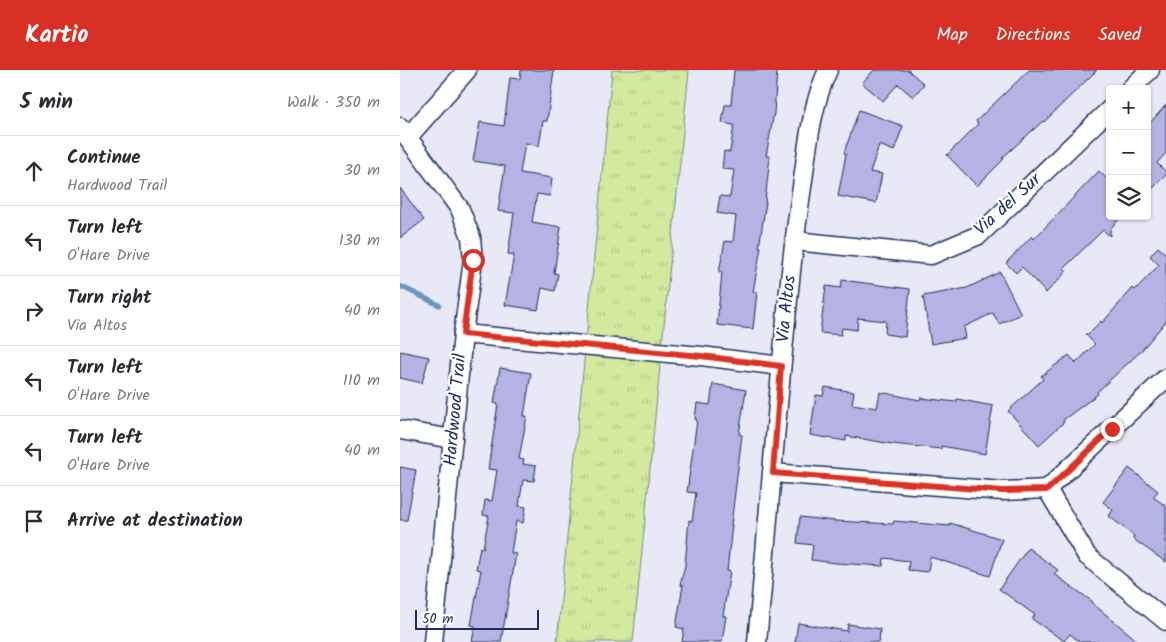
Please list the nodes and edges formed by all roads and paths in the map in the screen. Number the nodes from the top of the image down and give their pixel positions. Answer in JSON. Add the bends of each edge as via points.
{"nodes":[{"id":1,"x":467,"y":70,"type":"edge"},
{"id":2,"x":828,"y":70,"type":"edge"},
{"id":3,"x":1150,"y":70,"type":"edge"},
{"id":4,"x":1134,"y":85,"type":"edge"},
{"id":5,"x":1106,"y":113,"type":"edge"},
{"id":6,"x":404,"y":132,"type":"edge"},
{"id":7,"x":795,"y":241,"type":"junction"},
{"id":8,"x":463,"y":334,"type":"junction"},
{"id":9,"x":781,"y":366,"type":"junction"},
{"id":10,"x":1166,"y":378,"type":"edge"},
{"id":11,"x":400,"y":430,"type":"edge"},
{"id":12,"x":453,"y":439,"type":"junction"},
{"id":13,"x":773,"y":473,"type":"junction"},
{"id":14,"x":1047,"y":490,"type":"junction"},
{"id":15,"x":1166,"y":621,"type":"edge"},
{"id":16,"x":433,"y":642,"type":"edge"},
{"id":17,"x":757,"y":642,"type":"edge"}],
"edges":[{"from":1,"to":6,"type":"street","name":"Hardwood Trail"},
{"from":2,"to":7,"type":"street","name":"Via Altos","via":[[818,92],[807,144]]},
{"from":3,"to":4,"type":"street"},
{"from":5,"to":7,"type":"street","name":"Via del Sur","via":[[979,235],[931,255]]},
{"from":6,"to":8,"type":"street","name":"Hardwood Trail","via":[[460,209],[472,237],[473,260]]},
{"from":7,"to":9,"type":"street","name":"Via Altos"},
{"from":8,"to":9,"type":"street"},
{"from":8,"to":12,"type":"street","name":"Hardwood Trail"},
{"from":9,"to":13,"type":"street","name":"Via Altos"},
{"from":10,"to":14,"type":"street"},
{"from":11,"to":12,"type":"street"},
{"from":12,"to":16,"type":"street","name":"Hardwood Trail"},
{"from":13,"to":14,"type":"street","via":[[1003,491]]},
{"from":13,"to":17,"type":"street","name":"Via Altos"},
{"from":14,"to":15,"type":"street","via":[[1087,556]]}]}
